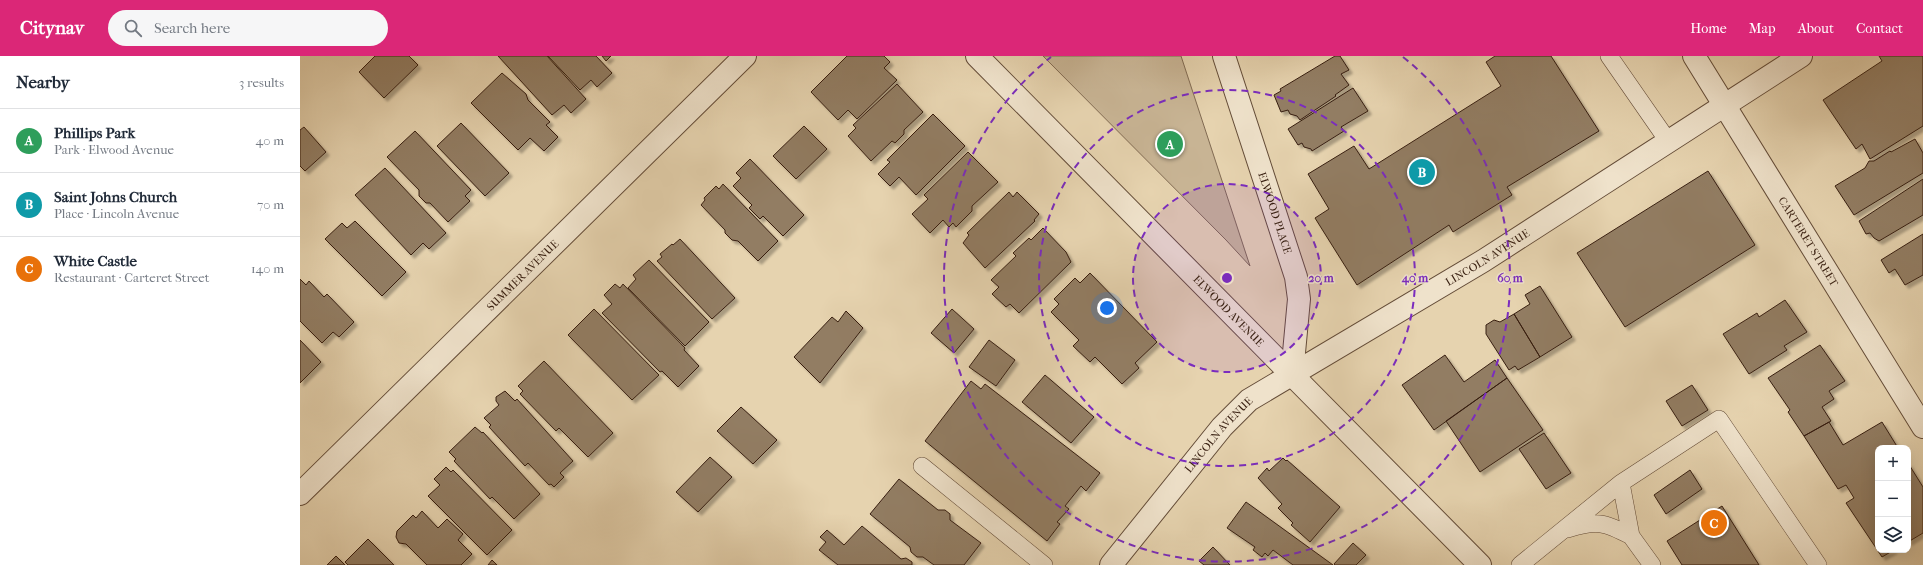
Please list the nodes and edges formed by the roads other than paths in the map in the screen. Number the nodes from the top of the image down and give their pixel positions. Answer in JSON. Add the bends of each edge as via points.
{"nodes":[{"id":1,"x":745,"y":56,"type":"edge"},
{"id":2,"x":977,"y":56,"type":"edge"},
{"id":3,"x":1224,"y":56,"type":"edge"},
{"id":4,"x":1609,"y":56,"type":"edge"},
{"id":5,"x":1694,"y":56,"type":"edge"},
{"id":6,"x":1801,"y":56,"type":"edge"},
{"id":7,"x":1723,"y":106,"type":"junction"},
{"id":8,"x":1668,"y":141,"type":"junction"},
{"id":9,"x":1292,"y":374,"type":"junction"},
{"id":10,"x":1923,"y":427,"type":"edge"},
{"id":11,"x":922,"y":466,"type":"dead end"},
{"id":12,"x":1622,"y":483,"type":"junction"},
{"id":13,"x":300,"y":494,"type":"edge"},
{"id":14,"x":1560,"y":531,"type":"junction"},
{"id":15,"x":1631,"y":536,"type":"junction"},
{"id":16,"x":1044,"y":565,"type":"edge"},
{"id":17,"x":1111,"y":565,"type":"edge"},
{"id":18,"x":1480,"y":565,"type":"edge"},
{"id":19,"x":1520,"y":565,"type":"edge"},
{"id":20,"x":1652,"y":565,"type":"edge"},
{"id":21,"x":1818,"y":565,"type":"edge"}],
"edges":[{"from":1,"to":13,"type":"street","name":"SUMMER AVENUE"},
{"from":2,"to":9,"type":"street","name":"ELWOOD AVENUE"},
{"from":3,"to":9,"type":"street","name":"ELWOOD PLACE","via":[[1296,277],[1299,299]]},
{"from":4,"to":8,"type":"lane"},
{"from":5,"to":7,"type":"street","name":"CARTERET STREET"},
{"from":6,"to":7,"type":"street","name":"LINCOLN AVENUE"},
{"from":7,"to":8,"type":"street","name":"LINCOLN AVENUE"},
{"from":7,"to":10,"type":"street","name":"CARTERET STREET"},
{"from":8,"to":9,"type":"street","name":"LINCOLN AVENUE","via":[[1483,261]]},
{"from":9,"to":17,"type":"street","name":"LINCOLN AVENUE","via":[[1236,411]]},
{"from":9,"to":18,"type":"street","name":"ELWOOD AVENUE"},
{"from":11,"to":16,"type":"lane"},
{"from":12,"to":14,"type":"lane"},
{"from":12,"to":15,"type":"lane"},
{"from":12,"to":21,"type":"lane","via":[[1719,419]]},
{"from":14,"to":15,"type":"lane","via":[[1589,522],[1611,526]]},
{"from":14,"to":19,"type":"lane"},
{"from":15,"to":20,"type":"lane"}]}
